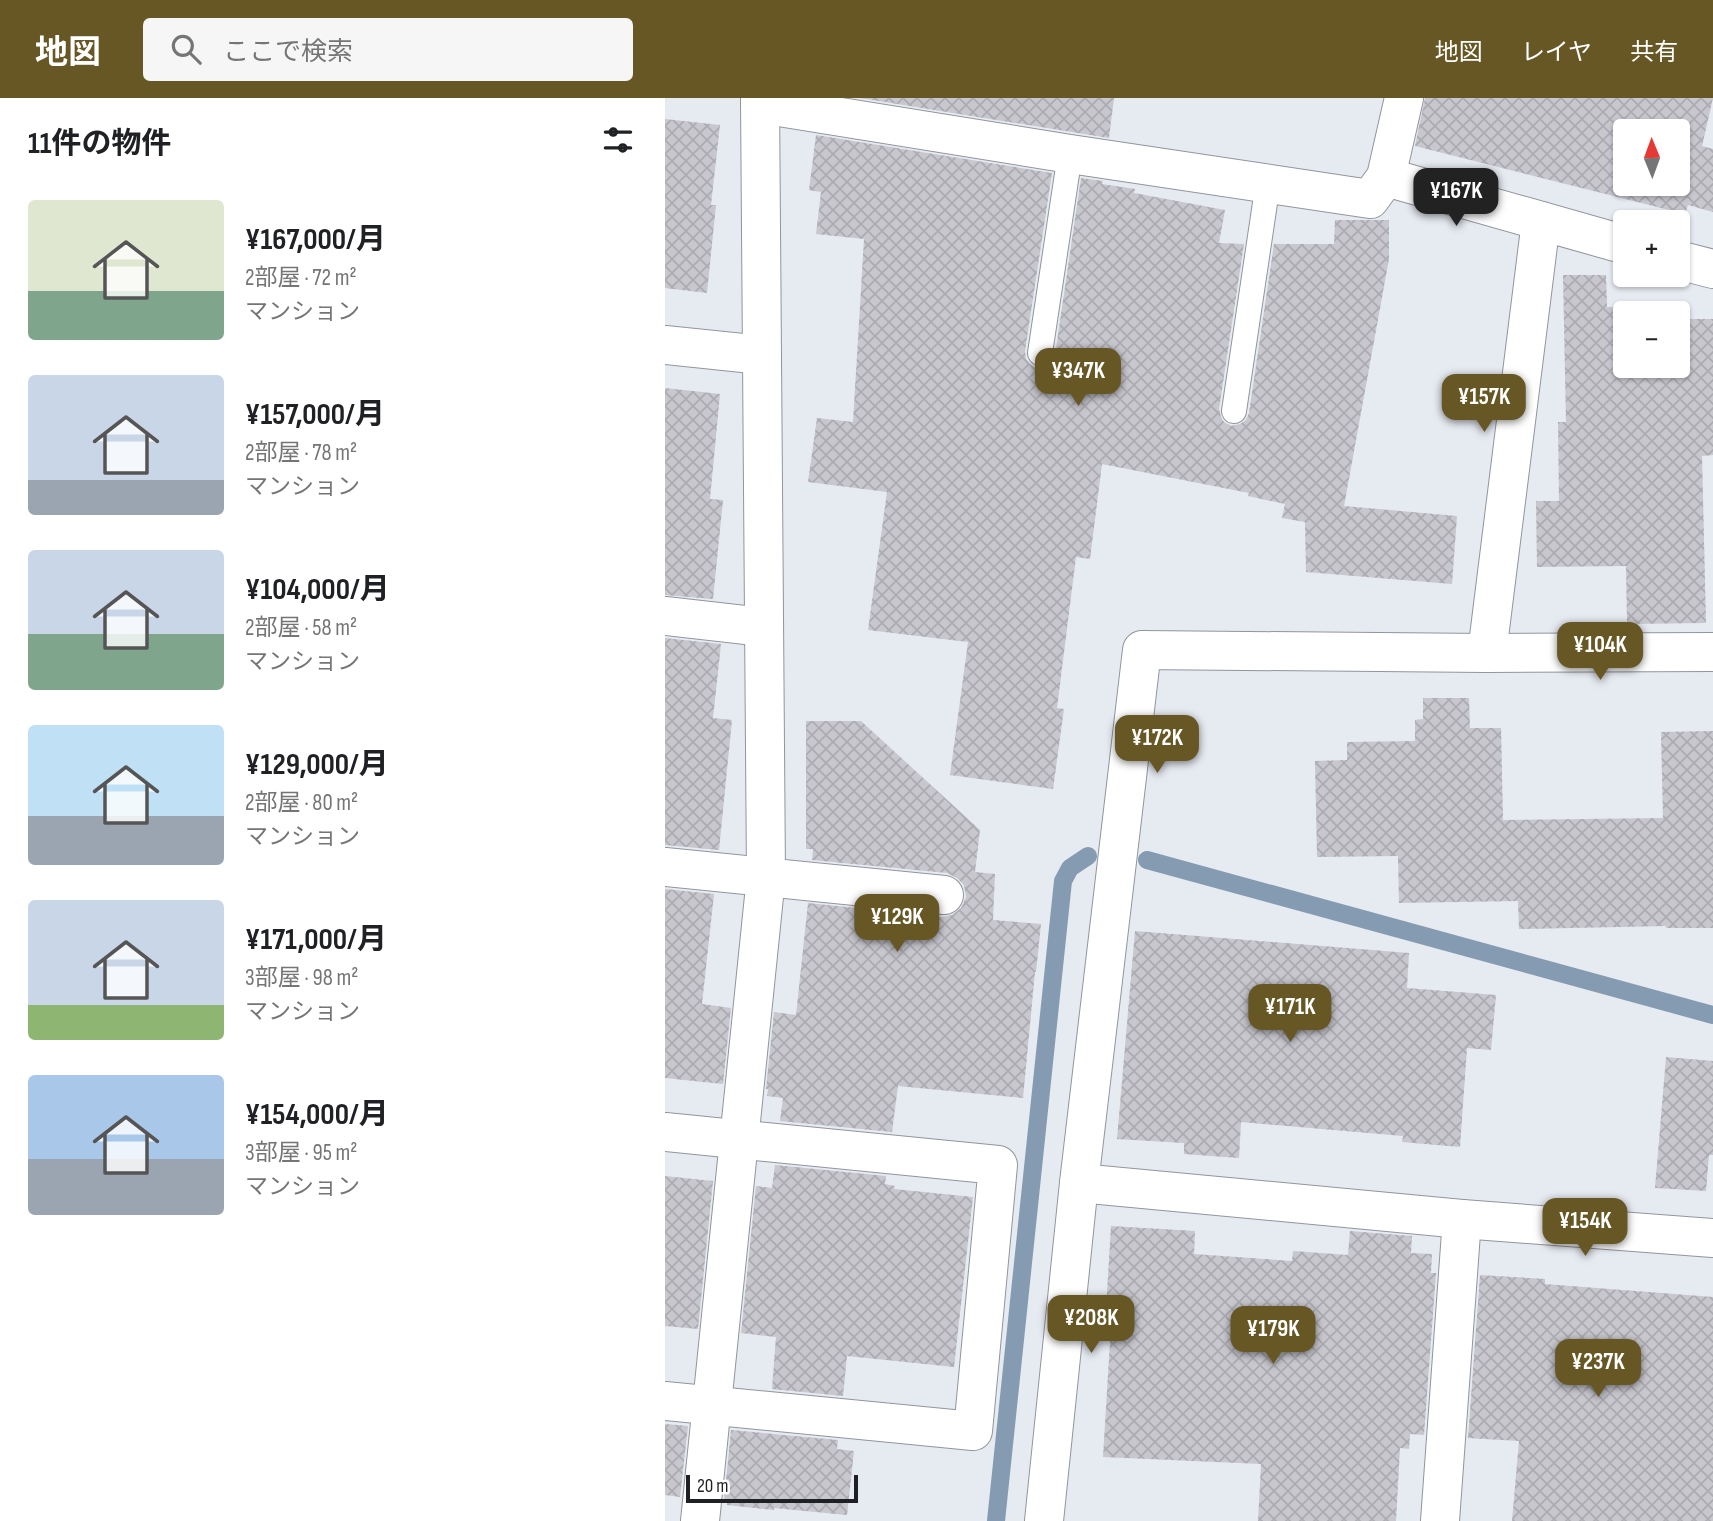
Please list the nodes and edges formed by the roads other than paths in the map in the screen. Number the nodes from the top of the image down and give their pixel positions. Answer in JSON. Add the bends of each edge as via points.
{"nodes":[{"id":1,"x":1404,"y":98,"type":"edge"},
{"id":2,"x":760,"y":101,"type":"edge"},
{"id":3,"x":1070,"y":154,"type":"junction"},
{"id":4,"x":1386,"y":177,"type":"junction"},
{"id":5,"x":1268,"y":183,"type":"junction"},
{"id":6,"x":1541,"y":221,"type":"junction"},
{"id":7,"x":1613,"y":241,"type":"edge"},
{"id":8,"x":1690,"y":263,"type":"edge"},
{"id":9,"x":1713,"y":269,"type":"edge"},
{"id":10,"x":665,"y":345,"type":"edge"},
{"id":11,"x":1040,"y":353,"type":"dead end"},
{"id":12,"x":762,"y":355,"type":"junction"},
{"id":13,"x":1234,"y":411,"type":"dead end"},
{"id":14,"x":665,"y":616,"type":"edge"},
{"id":15,"x":764,"y":627,"type":"junction"},
{"id":16,"x":1713,"y":652,"type":"edge"},
{"id":17,"x":1487,"y":653,"type":"junction"},
{"id":18,"x":665,"y":867,"type":"edge"},
{"id":19,"x":766,"y":877,"type":"junction"},
{"id":20,"x":944,"y":895,"type":"dead end"},
{"id":21,"x":665,"y":1132,"type":"edge"},
{"id":22,"x":739,"y":1139,"type":"junction"},
{"id":23,"x":1079,"y":1183,"type":"junction"},
{"id":24,"x":1462,"y":1219,"type":"junction"},
{"id":25,"x":1713,"y":1238,"type":"edge"},
{"id":26,"x":665,"y":1401,"type":"edge"},
{"id":27,"x":712,"y":1406,"type":"junction"},
{"id":28,"x":701,"y":1521,"type":"edge"},
{"id":29,"x":1044,"y":1521,"type":"edge"},
{"id":30,"x":1440,"y":1521,"type":"edge"}],
"edges":[{"from":1,"to":4,"type":"street"},
{"from":2,"to":3,"type":"street"},
{"from":2,"to":12,"type":"street"},
{"from":3,"to":5,"type":"street"},
{"from":3,"to":11,"type":"lane"},
{"from":4,"to":5,"type":"street","via":[[1370,199]]},
{"from":4,"to":6,"type":"street"},
{"from":5,"to":13,"type":"lane"},
{"from":6,"to":7,"type":"street"},
{"from":6,"to":17,"type":"street"},
{"from":8,"to":9,"type":"street"},
{"from":10,"to":12,"type":"street"},
{"from":12,"to":15,"type":"street"},
{"from":14,"to":15,"type":"street"},
{"from":15,"to":19,"type":"street"},
{"from":16,"to":17,"type":"street"},
{"from":17,"to":23,"type":"street","via":[[1142,650]]},
{"from":18,"to":19,"type":"street"},
{"from":19,"to":20,"type":"street"},
{"from":19,"to":22,"type":"street"},
{"from":21,"to":22,"type":"street"},
{"from":22,"to":27,"type":"street"},
{"from":22,"to":27,"type":"street","via":[[998,1165],[973,1431]]},
{"from":23,"to":24,"type":"street"},
{"from":23,"to":29,"type":"street"},
{"from":24,"to":25,"type":"street"},
{"from":24,"to":30,"type":"street"},
{"from":26,"to":27,"type":"street"},
{"from":27,"to":28,"type":"street"}]}
